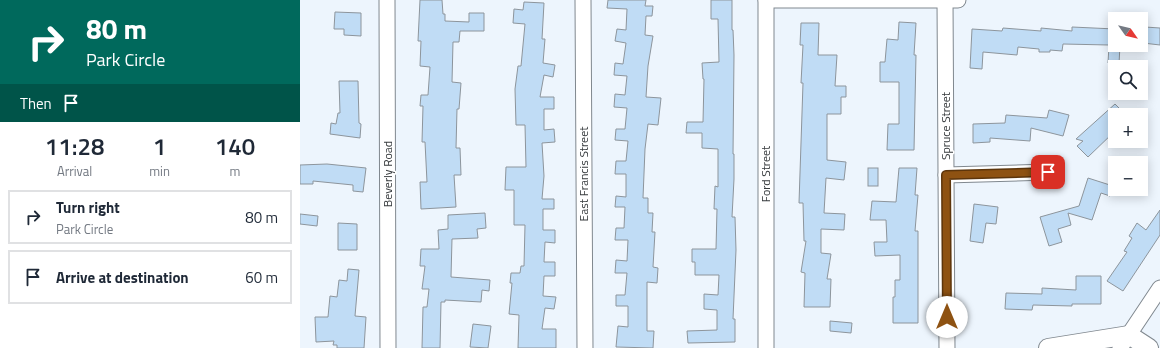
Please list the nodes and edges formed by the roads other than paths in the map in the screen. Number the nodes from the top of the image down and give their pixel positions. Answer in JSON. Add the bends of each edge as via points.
{"nodes":[{"id":1,"x":388,"y":0,"type":"edge"},
{"id":2,"x":583,"y":0,"type":"edge"},
{"id":3,"x":766,"y":0,"type":"edge"},
{"id":4,"x":945,"y":0,"type":"edge"},
{"id":5,"x":958,"y":0,"type":"edge"},
{"id":6,"x":1048,"y":172,"type":"dead end"},
{"id":7,"x":946,"y":175,"type":"junction"},
{"id":8,"x":1160,"y":288,"type":"edge"},
{"id":9,"x":1124,"y":341,"type":"edge"},
{"id":10,"x":388,"y":348,"type":"edge"},
{"id":11,"x":585,"y":348,"type":"edge"},
{"id":12,"x":766,"y":348,"type":"edge"},
{"id":13,"x":947,"y":348,"type":"edge"},
{"id":14,"x":1048,"y":348,"type":"edge"},
{"id":15,"x":1149,"y":348,"type":"edge"}],
"edges":[{"from":1,"to":10,"type":"street","name":"Beverly Road"},
{"from":2,"to":11,"type":"street","name":"East Francis Street"},
{"from":3,"to":4,"type":"street"},
{"from":3,"to":12,"type":"street","name":"Ford Street"},
{"from":4,"to":5,"type":"street"},
{"from":4,"to":7,"type":"street","name":"Spruce Street"},
{"from":6,"to":7,"type":"street"},
{"from":7,"to":13,"type":"street","name":"Spruce Street"},
{"from":8,"to":9,"type":"street"},
{"from":9,"to":14,"type":"main road"},
{"from":9,"to":15,"type":"main road"}]}
